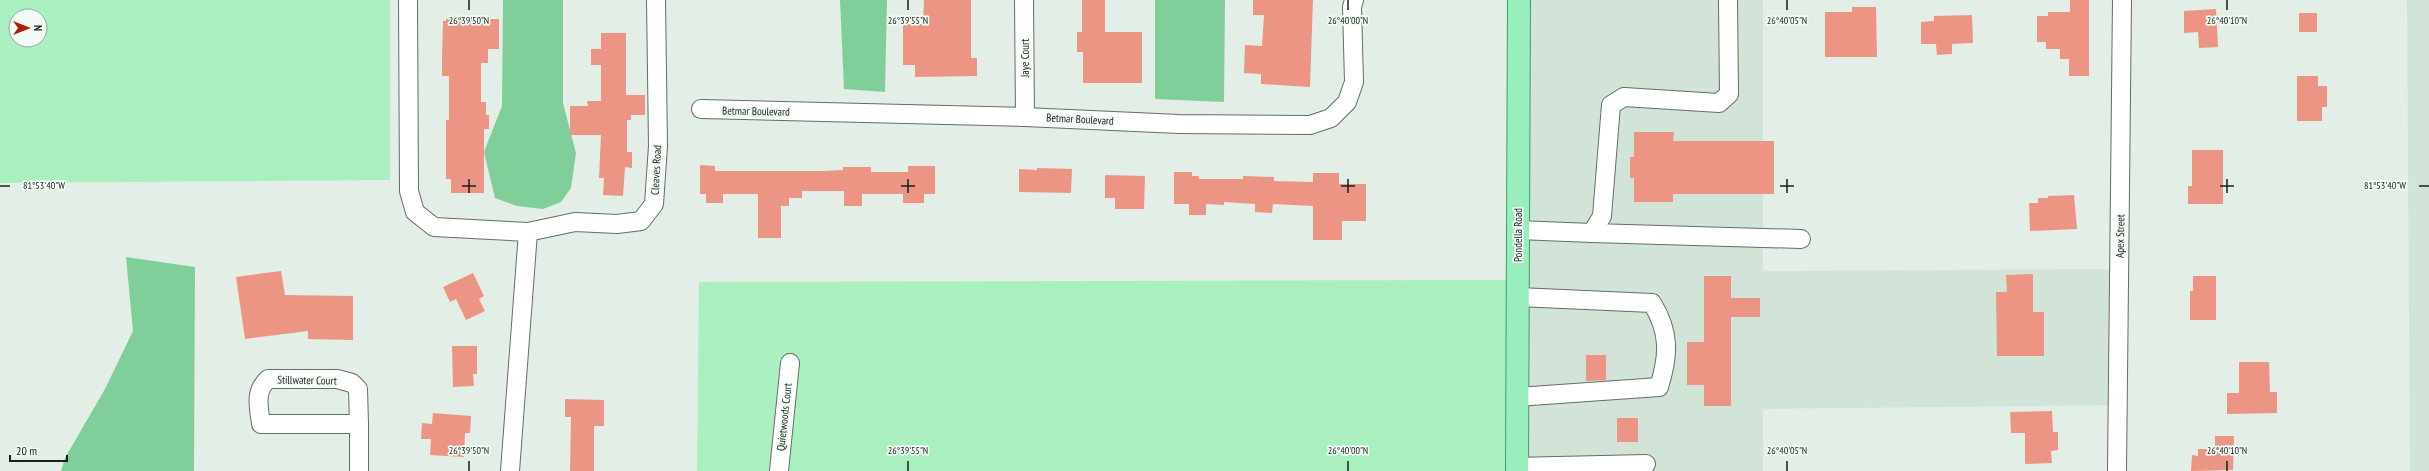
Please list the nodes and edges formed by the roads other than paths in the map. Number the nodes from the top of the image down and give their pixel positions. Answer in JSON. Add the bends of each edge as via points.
{"nodes":[{"id":1,"x":408,"y":0,"type":"edge"},
{"id":2,"x":656,"y":0,"type":"edge"},
{"id":3,"x":1024,"y":0,"type":"edge"},
{"id":4,"x":1354,"y":0,"type":"edge"},
{"id":5,"x":1519,"y":0,"type":"edge"},
{"id":6,"x":1728,"y":0,"type":"edge"},
{"id":7,"x":2122,"y":0,"type":"edge"},
{"id":8,"x":701,"y":109,"type":"dead end"},
{"id":9,"x":1025,"y":117,"type":"junction"},
{"id":10,"x":1518,"y":230,"type":"junction"},
{"id":11,"x":528,"y":232,"type":"junction"},
{"id":12,"x":1592,"y":232,"type":"junction"},
{"id":13,"x":1800,"y":239,"type":"dead end"},
{"id":14,"x":1517,"y":297,"type":"junction"},
{"id":15,"x":790,"y":363,"type":"dead end"},
{"id":16,"x":1517,"y":396,"type":"junction"},
{"id":17,"x":359,"y":424,"type":"junction"},
{"id":18,"x":1646,"y":464,"type":"dead end"},
{"id":19,"x":1517,"y":469,"type":"edge"},
{"id":20,"x":359,"y":471,"type":"edge"},
{"id":21,"x":510,"y":471,"type":"edge"},
{"id":22,"x":779,"y":471,"type":"edge"},
{"id":23,"x":2117,"y":471,"type":"edge"}],
"edges":[{"from":1,"to":11,"type":"street","name":"Cleaves Road","via":[[409,191],[415,212],[434,227]]},
{"from":2,"to":11,"type":"street","name":"Cleaves Road","via":[[658,146],[654,204],[641,221],[617,224],[575,222]]},
{"from":3,"to":9,"type":"street","name":"Jaye Court"},
{"from":4,"to":9,"type":"street","name":"Betmar Boulevard","via":[[1354,82],[1347,102],[1331,118],[1310,125],[1180,124]]},
{"from":5,"to":10,"type":"main road","name":"Pondella Road"},
{"from":6,"to":12,"type":"street","via":[[1729,94],[1719,103],[1624,97],[1611,106],[1602,216]]},
{"from":7,"to":23,"type":"street","name":"Apex Street"},
{"from":8,"to":9,"type":"street","name":"Betmar Boulevard"},
{"from":10,"to":12,"type":"street"},
{"from":10,"to":14,"type":"main road","name":"Pondella Road"},
{"from":11,"to":21,"type":"street"},
{"from":12,"to":13,"type":"street"},
{"from":14,"to":16,"type":"main road","name":"Pondella Road"},
{"from":14,"to":16,"type":"street","via":[[1652,303],[1661,318],[1667,344],[1664,372],[1659,387]]},
{"from":15,"to":22,"type":"street","name":"Quietwoods Court"},
{"from":16,"to":19,"type":"main road","name":"Pondella Road"},
{"from":17,"to":17,"type":"street","name":"Stillwater Court","via":[[261,424],[258,400],[260,386],[268,379],[337,379],[352,383],[358,389]]},
{"from":17,"to":20,"type":"street","name":"Stillwater Court"},
{"from":18,"to":19,"type":"street"}]}
